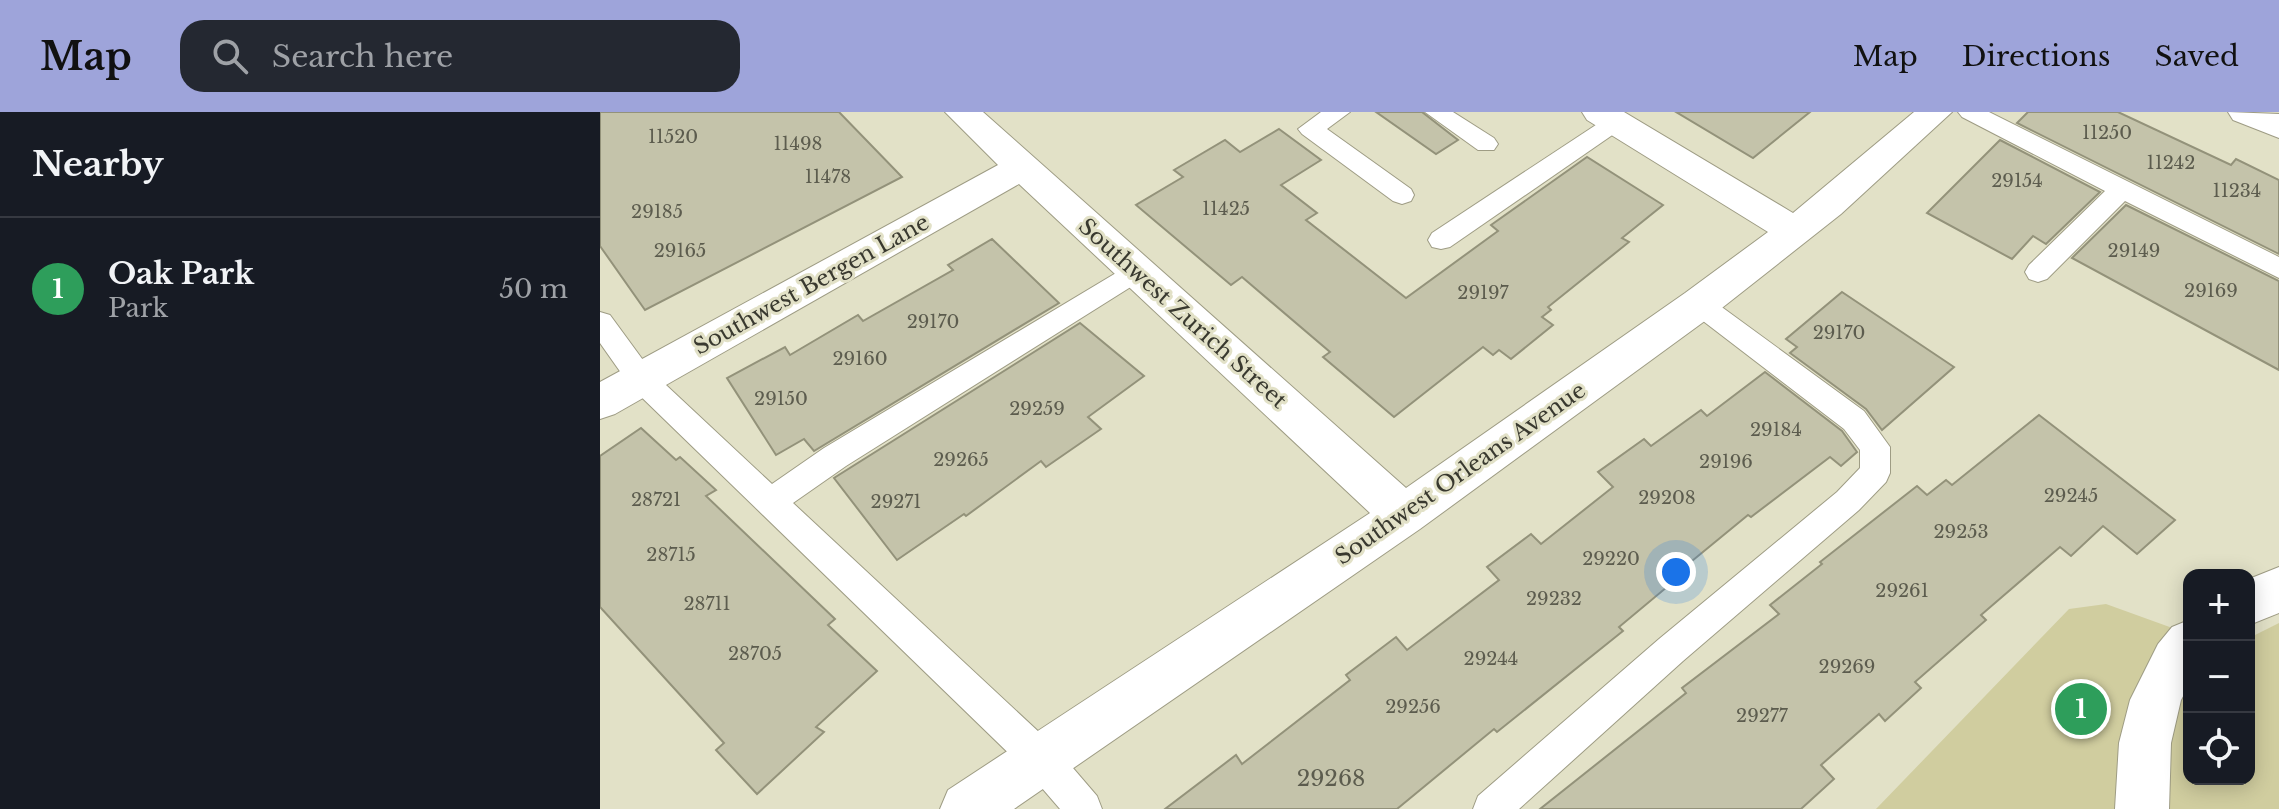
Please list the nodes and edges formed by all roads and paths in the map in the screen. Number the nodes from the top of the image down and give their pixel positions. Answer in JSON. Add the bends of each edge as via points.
{"nodes":[{"id":1,"x":962,"y":112,"type":"edge"},
{"id":2,"x":1338,"y":112,"type":"edge"},
{"id":3,"x":1437,"y":112,"type":"edge"},
{"id":4,"x":1935,"y":112,"type":"edge"},
{"id":5,"x":1970,"y":112,"type":"edge"},
{"id":6,"x":2245,"y":112,"type":"edge"},
{"id":7,"x":1608,"y":117,"type":"edge"},
{"id":8,"x":2279,"y":127,"type":"edge"},
{"id":9,"x":1486,"y":144,"type":"dead end"},
{"id":10,"x":1022,"y":167,"type":"junction"},
{"id":11,"x":2122,"y":189,"type":"junction"},
{"id":12,"x":1402,"y":195,"type":"dead end"},
{"id":13,"x":1795,"y":231,"type":"junction"},
{"id":14,"x":1441,"y":240,"type":"dead end"},
{"id":15,"x":2279,"y":268,"type":"edge"},
{"id":16,"x":1136,"y":271,"type":"junction"},
{"id":17,"x":2038,"y":272,"type":"dead end"},
{"id":18,"x":1699,"y":304,"type":"junction"},
{"id":19,"x":600,"y":322,"type":"edge"},
{"id":20,"x":641,"y":379,"type":"junction"},
{"id":21,"x":600,"y":402,"type":"edge"},
{"id":22,"x":771,"y":502,"type":"junction"},
{"id":23,"x":1404,"y":515,"type":"junction"},
{"id":24,"x":2279,"y":589,"type":"edge"},
{"id":25,"x":2255,"y":600,"type":"edge"},
{"id":26,"x":2183,"y":650,"type":"edge"},
{"id":27,"x":1042,"y":760,"type":"junction"},
{"id":28,"x":967,"y":809,"type":"edge"},
{"id":29,"x":1084,"y":809,"type":"edge"},
{"id":30,"x":1491,"y":809,"type":"edge"},
{"id":31,"x":2142,"y":809,"type":"edge"}],
"edges":[{"from":1,"to":10,"type":"street","name":"Southwest Zurich Street"},
{"from":2,"to":12,"type":"lane","via":[[1310,129]]},
{"from":3,"to":9,"type":"lane"},
{"from":4,"to":13,"type":"street","name":"Southwest Orleans Avenue"},
{"from":5,"to":11,"type":"lane"},
{"from":6,"to":8,"type":"street"},
{"from":7,"to":13,"type":"street"},
{"from":7,"to":14,"type":"lane"},
{"from":10,"to":16,"type":"street","name":"Southwest Zurich Street"},
{"from":10,"to":20,"type":"street","name":"Southwest Bergen Lane"},
{"from":11,"to":15,"type":"lane"},
{"from":11,"to":17,"type":"lane"},
{"from":13,"to":18,"type":"street","name":"Southwest Orleans Avenue"},
{"from":16,"to":22,"type":"lane"},
{"from":16,"to":23,"type":"street","name":"Southwest Zurich Street"},
{"from":18,"to":23,"type":"street","name":"Southwest Orleans Avenue"},
{"from":18,"to":30,"type":"lane","via":[[1854,420],[1875,447],[1875,473]]},
{"from":19,"to":20,"type":"lane"},
{"from":20,"to":21,"type":"street","name":"Southwest Bergen Lane"},
{"from":20,"to":22,"type":"lane"},
{"from":22,"to":27,"type":"lane"},
{"from":23,"to":27,"type":"street","name":"Southwest Orleans Avenue"},
{"from":24,"to":25,"type":"street"},
{"from":26,"to":31,"type":"street","via":[[2173,661],[2148,724],[2140,768]]},
{"from":27,"to":28,"type":"street","name":"Southwest Orleans Avenue"},
{"from":27,"to":29,"type":"lane"}]}
